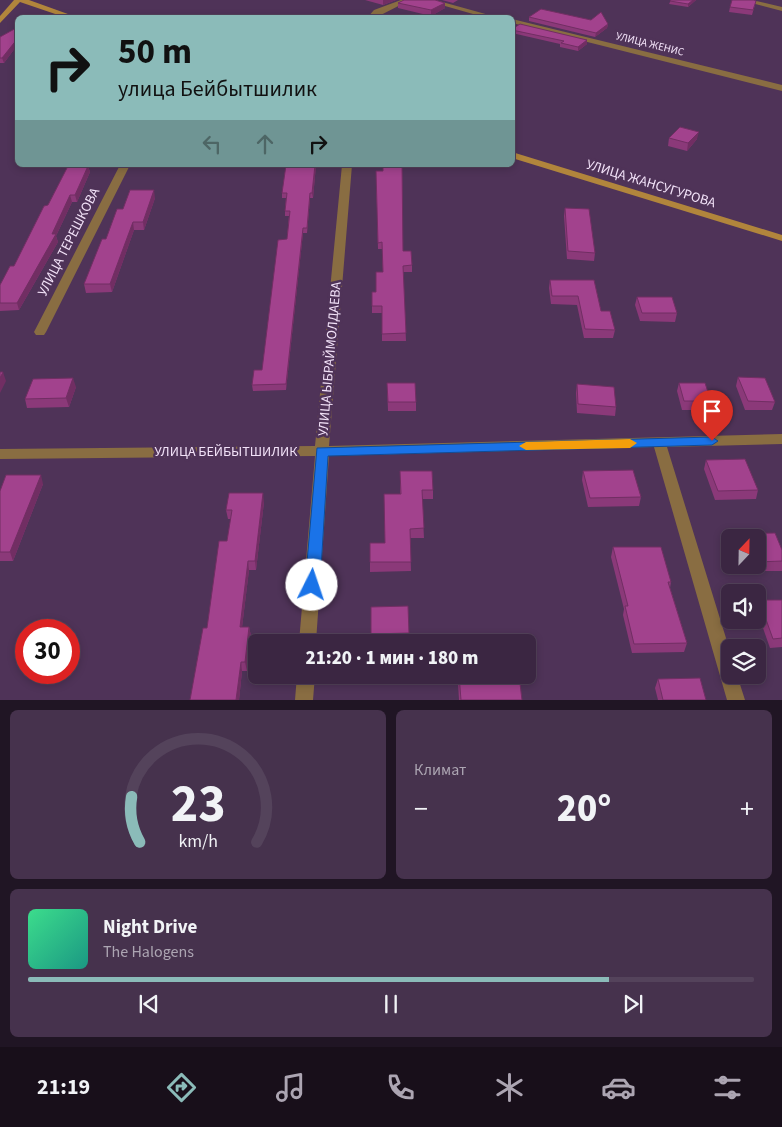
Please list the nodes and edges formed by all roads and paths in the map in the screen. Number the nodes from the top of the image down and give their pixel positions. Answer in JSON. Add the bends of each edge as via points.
{"nodes":[{"id":1,"x":18,"y":0,"type":"edge"},
{"id":2,"x":22,"y":0,"type":"edge"},
{"id":3,"x":407,"y":0,"type":"edge"},
{"id":4,"x":427,"y":0,"type":"edge"},
{"id":5,"x":743,"y":0,"type":"edge"},
{"id":6,"x":782,"y":9,"type":"edge"},
{"id":7,"x":67,"y":15,"type":"edge"},
{"id":8,"x":374,"y":15,"type":"edge"},
{"id":9,"x":485,"y":15,"type":"edge"},
{"id":10,"x":0,"y":20,"type":"edge"},
{"id":11,"x":515,"y":22,"type":"edge"},
{"id":12,"x":782,"y":88,"type":"edge"},
{"id":13,"x":515,"y":156,"type":"edge"},
{"id":14,"x":124,"y":167,"type":"edge"},
{"id":15,"x":347,"y":167,"type":"edge"},
{"id":16,"x":782,"y":238,"type":"edge"},
{"id":17,"x":40,"y":332,"type":"dead end"},
{"id":18,"x":782,"y":439,"type":"edge"},
{"id":19,"x":659,"y":442,"type":"junction"},
{"id":20,"x":322,"y":451,"type":"junction"},
{"id":21,"x":0,"y":454,"type":"edge"},
{"id":22,"x":309,"y":634,"type":"edge"},
{"id":23,"x":305,"y":684,"type":"edge"},
{"id":24,"x":304,"y":700,"type":"edge"},
{"id":25,"x":736,"y":700,"type":"edge"}],
"edges":[{"from":1,"to":10,"type":"main road"},
{"from":2,"to":7,"type":"main road"},
{"from":3,"to":8,"type":"street"},
{"from":4,"to":9,"type":"street"},
{"from":5,"to":6,"type":"street"},
{"from":11,"to":12,"type":"street","name":"УЛИЦА ЖЕНИС"},
{"from":13,"to":16,"type":"main road","name":"УЛИЦА ЖАНСУГУРОВА"},
{"from":14,"to":17,"type":"street","name":"УЛИЦА ТЕРЕШКОВА"},
{"from":15,"to":20,"type":"street","name":"УЛИЦА ЫБРАЙМОЛДАЕВА"},
{"from":18,"to":19,"type":"street","name":"УЛИЦА БЕЙБЫТШИЛИК"},
{"from":19,"to":20,"type":"street","name":"УЛИЦА БЕЙБЫТШИЛИК"},
{"from":19,"to":25,"type":"street"},
{"from":20,"to":21,"type":"street","name":"УЛИЦА БЕЙБЫТШИЛИК"},
{"from":20,"to":22,"type":"street","name":"УЛИЦА ЫБРАЙМОЛДАЕВА"},
{"from":23,"to":24,"type":"street"}]}
